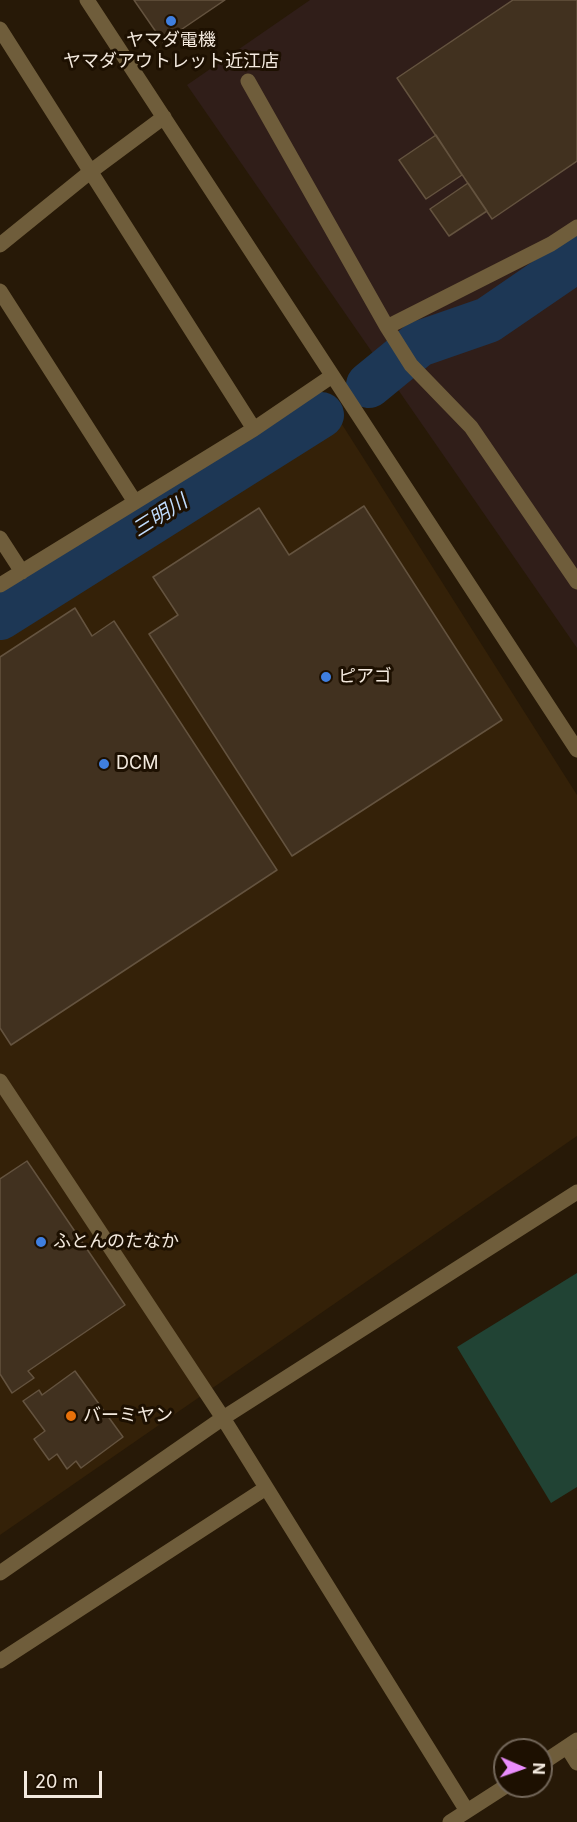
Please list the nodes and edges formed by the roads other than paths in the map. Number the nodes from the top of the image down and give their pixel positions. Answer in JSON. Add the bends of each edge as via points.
{"nodes":[{"id":1,"x":87,"y":0,"type":"edge"},
{"id":2,"x":0,"y":28,"type":"edge"},
{"id":3,"x":248,"y":81,"type":"dead end"},
{"id":4,"x":164,"y":117,"type":"junction"},
{"id":5,"x":90,"y":172,"type":"junction"},
{"id":6,"x":577,"y":227,"type":"edge"},
{"id":7,"x":0,"y":245,"type":"edge"},
{"id":8,"x":0,"y":291,"type":"edge"},
{"id":9,"x":387,"y":327,"type":"junction"},
{"id":10,"x":333,"y":376,"type":"junction"},
{"id":11,"x":254,"y":429,"type":"junction"},
{"id":12,"x":135,"y":502,"type":"junction"},
{"id":13,"x":0,"y":538,"type":"edge"},
{"id":14,"x":22,"y":572,"type":"junction"},
{"id":15,"x":577,"y":582,"type":"edge"},
{"id":16,"x":0,"y":585,"type":"edge"},
{"id":17,"x":577,"y":748,"type":"edge"},
{"id":18,"x":0,"y":1081,"type":"edge"},
{"id":19,"x":577,"y":1192,"type":"edge"},
{"id":20,"x":223,"y":1419,"type":"junction"},
{"id":21,"x":266,"y":1488,"type":"junction"},
{"id":22,"x":0,"y":1574,"type":"edge"},
{"id":23,"x":0,"y":1661,"type":"edge"},
{"id":24,"x":572,"y":1744,"type":"edge"},
{"id":25,"x":553,"y":1756,"type":"edge"},
{"id":26,"x":577,"y":1763,"type":"edge"},
{"id":27,"x":493,"y":1794,"type":"edge"},
{"id":28,"x":467,"y":1811,"type":"junction"},
{"id":29,"x":450,"y":1822,"type":"edge"}],
"edges":[{"from":1,"to":4,"type":"street"},
{"from":2,"to":5,"type":"street"},
{"from":3,"to":9,"type":"street"},
{"from":4,"to":5,"type":"street"},
{"from":4,"to":10,"type":"street"},
{"from":5,"to":7,"type":"street"},
{"from":5,"to":11,"type":"street"},
{"from":6,"to":9,"type":"street"},
{"from":8,"to":12,"type":"street"},
{"from":9,"to":15,"type":"street","via":[[411,365],[471,428]]},
{"from":10,"to":11,"type":"street"},
{"from":10,"to":17,"type":"street"},
{"from":11,"to":12,"type":"street"},
{"from":12,"to":14,"type":"street"},
{"from":13,"to":14,"type":"street"},
{"from":14,"to":16,"type":"street"},
{"from":18,"to":20,"type":"street"},
{"from":19,"to":20,"type":"street"},
{"from":20,"to":21,"type":"street"},
{"from":20,"to":22,"type":"street"},
{"from":21,"to":23,"type":"street"},
{"from":21,"to":28,"type":"street"},
{"from":24,"to":25,"type":"street"},
{"from":24,"to":26,"type":"street"},
{"from":27,"to":28,"type":"street"},
{"from":28,"to":29,"type":"street"}]}
